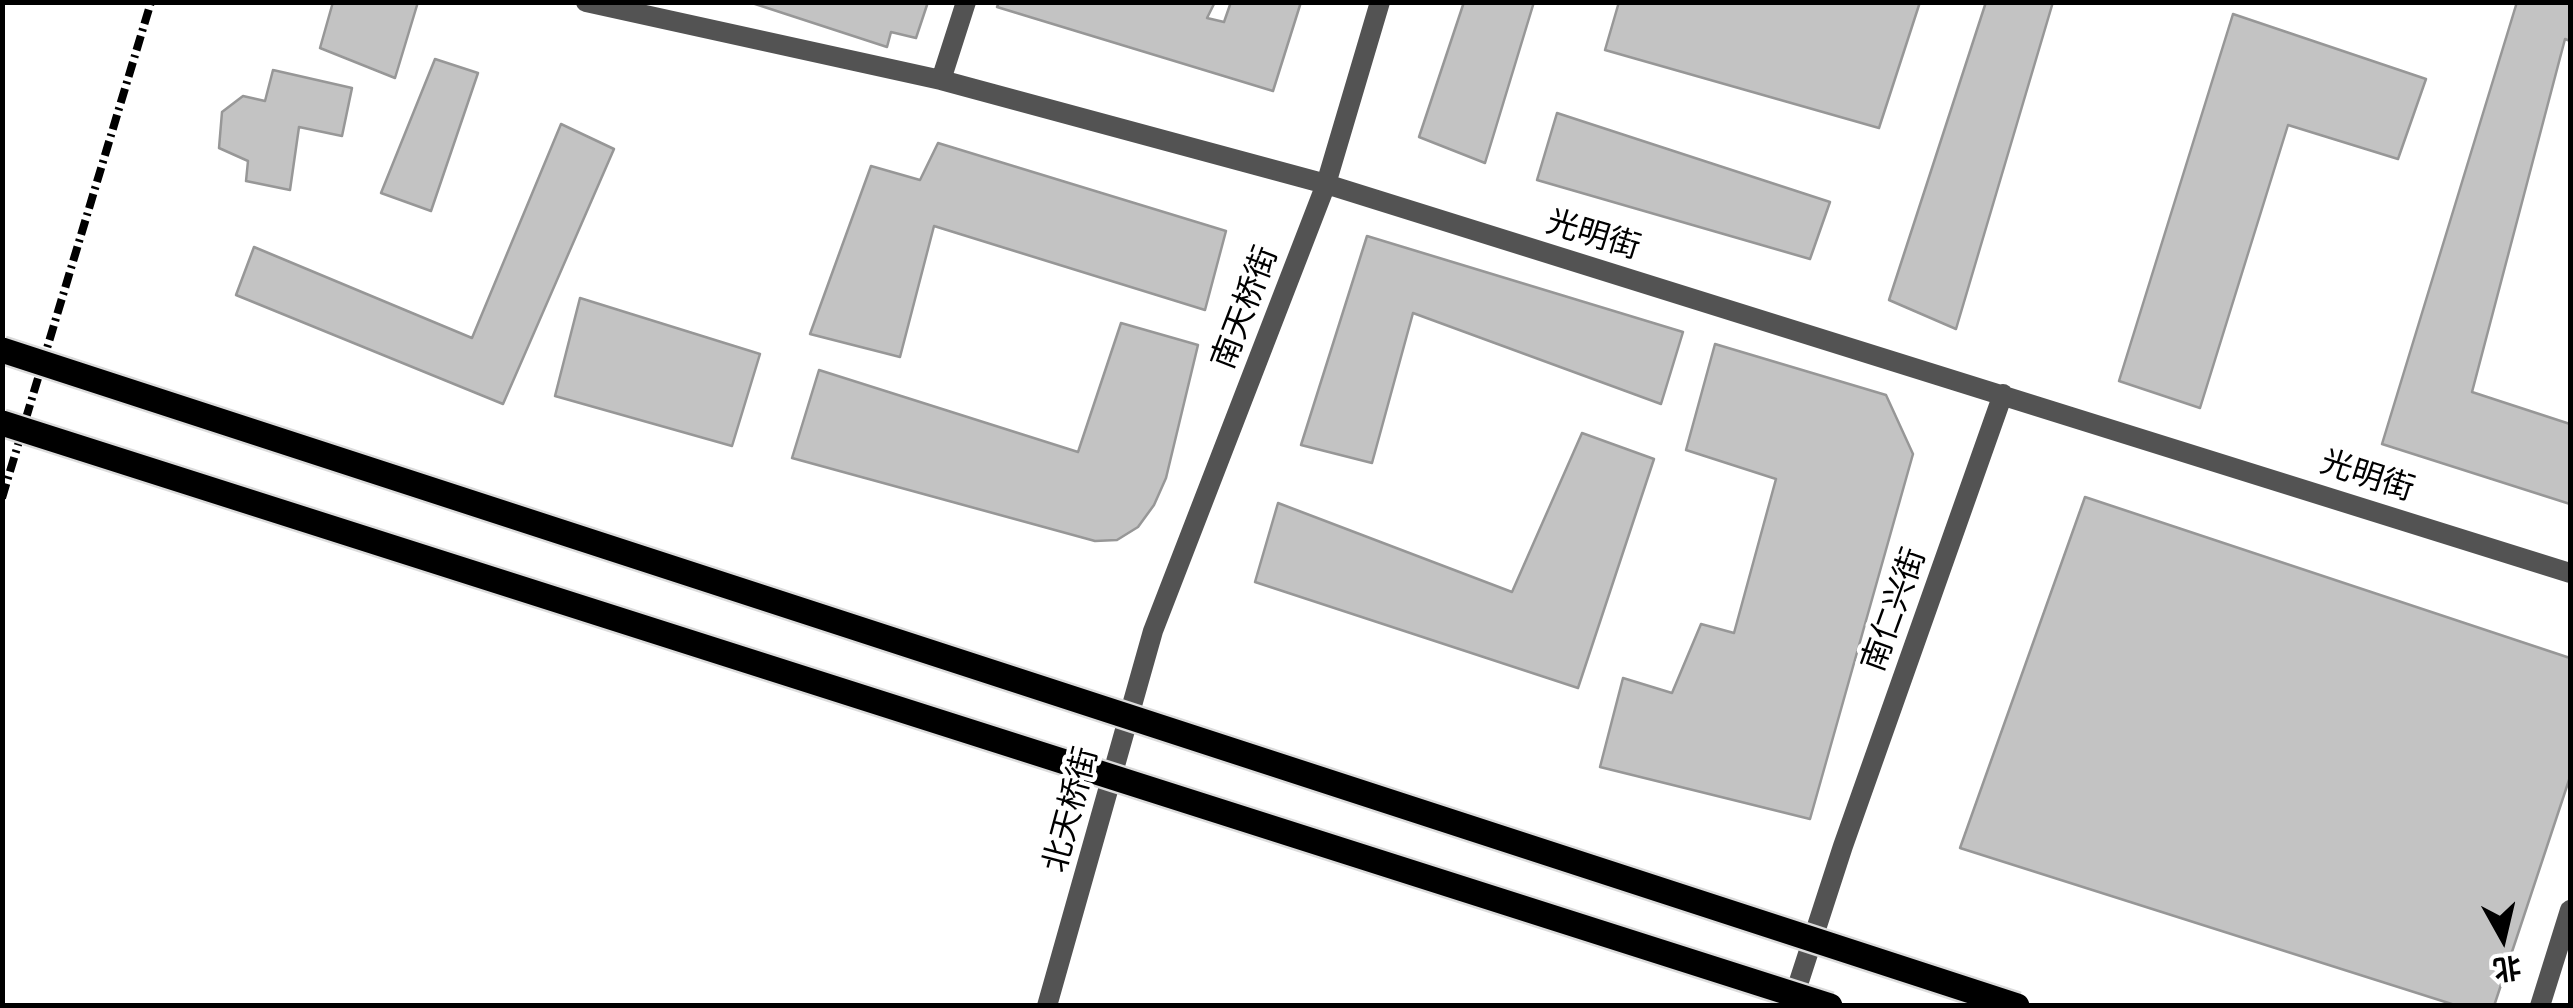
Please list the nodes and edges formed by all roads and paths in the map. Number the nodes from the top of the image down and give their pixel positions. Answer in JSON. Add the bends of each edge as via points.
{"nodes":[{"id":1,"x":586,"y":2,"type":"edge"},
{"id":2,"x":966,"y":2,"type":"edge"},
{"id":3,"x":1380,"y":2,"type":"edge"},
{"id":4,"x":941,"y":80,"type":"junction"},
{"id":5,"x":1326,"y":184,"type":"junction"},
{"id":6,"x":2,"y":350,"type":"edge"},
{"id":7,"x":2003,"y":394,"type":"junction"},
{"id":8,"x":2,"y":423,"type":"edge"},
{"id":9,"x":2570,"y":573,"type":"edge"},
{"id":10,"x":1153,"y":631,"type":"joint"},
{"id":11,"x":2570,"y":910,"type":"edge"},
{"id":12,"x":1047,"y":1006,"type":"edge"},
{"id":13,"x":1791,"y":1006,"type":"edge"},
{"id":14,"x":1830,"y":1006,"type":"edge"},
{"id":15,"x":2017,"y":1006,"type":"edge"},
{"id":16,"x":2540,"y":1006,"type":"edge"}],
"edges":[{"from":1,"to":4,"type":"street","name":"光明街"},
{"from":2,"to":4,"type":"street"},
{"from":3,"to":5,"type":"street","name":"南天桥街"},
{"from":4,"to":5,"type":"street","name":"光明街"},
{"from":5,"to":7,"type":"street","name":"光明街"},
{"from":5,"to":10,"type":"street","name":"南天桥街"},
{"from":6,"to":15,"type":"main road","bridge":true},
{"from":7,"to":9,"type":"street","name":"光明街"},
{"from":7,"to":13,"type":"street","name":"南仁兴街"},
{"from":8,"to":14,"type":"main road","bridge":true},
{"from":10,"to":12,"type":"street","name":"北天桥街"},
{"from":11,"to":16,"type":"street"}]}
